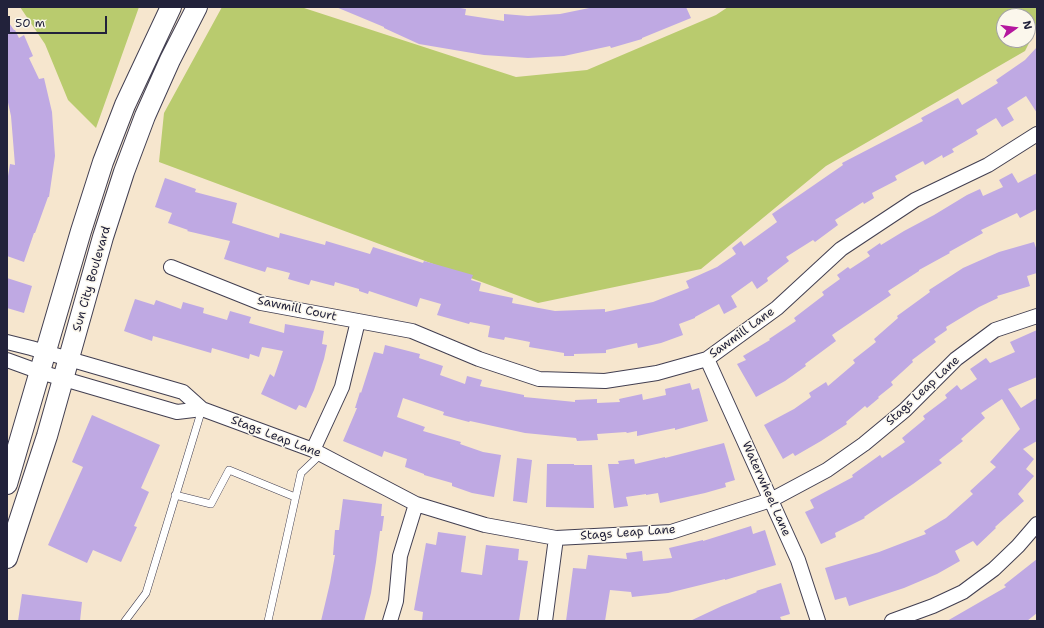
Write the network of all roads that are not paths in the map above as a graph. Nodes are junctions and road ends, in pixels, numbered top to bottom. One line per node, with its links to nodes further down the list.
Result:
1 (171, 7): 8 (street, Sun City Boulevard)
2 (197, 7): 8 (street, Sun City Boulevard)
3 (1037, 134): 9 (street, Sawmill Lane)
4 (171, 267): 6 (street, Sawmill Court)
5 (1037, 316): 17 (street, Stags Leap Lane)
6 (358, 321): 9 (street, Sawmill Lane); 13 (street)
7 (7, 342): 8 (street, Stags Leap Lane)
8 (57, 355): 11 (street, Sun City Boulevard); 12 (street, Stags Leap Lane)
9 (707, 359): 17 (street, Waterwheel Lane)
10 (7, 360): 11 (street, Stags Leap Lane)
11 (52, 375): 12 (street, Stags Leap Lane); 14 (street, Sun City Boulevard); 21 (street, Sun City Boulevard)
12 (202, 409): 13 (street, Stags Leap Lane); 15 (lane)
13 (317, 452): 16 (lane); 18 (street, Stags Leap Lane)
14 (7, 484)
15 (175, 495): 16 (lane); 22 (lane)
16 (295, 497): 23 (lane)
17 (771, 500): 20 (street, Stags Leap Lane); 26 (street, Waterwheel Lane)
18 (416, 504): 20 (street, Stags Leap Lane); 24 (street)
19 (1037, 524): 27 (street)
20 (556, 538): 25 (street)
21 (7, 558)
22 (125, 621)
23 (268, 621)
24 (390, 621)
25 (545, 621)
26 (818, 621)
27 (892, 621)

